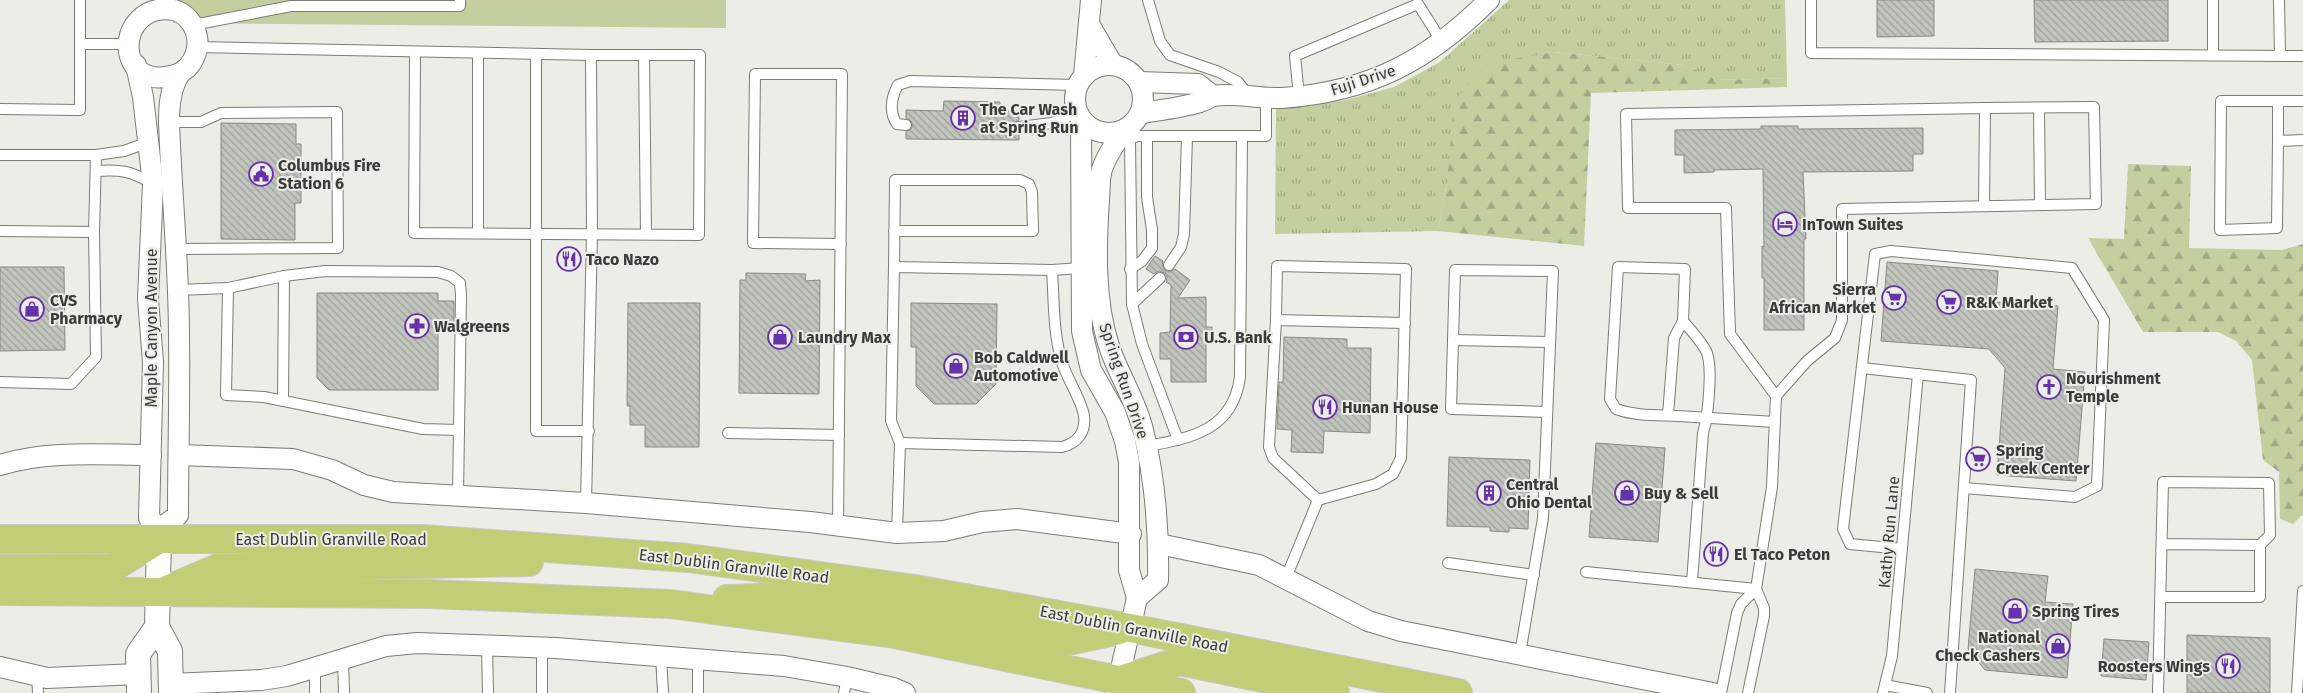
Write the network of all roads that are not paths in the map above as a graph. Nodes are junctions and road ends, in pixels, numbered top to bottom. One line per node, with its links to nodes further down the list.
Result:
1 (80, 0): 14 (lane)
2 (460, 0): 9 (lane)
3 (1091, 0): 12 (street)
4 (1148, 0): 32 (lane)
5 (1489, 0): 13 (street, Fuji Drive)
6 (1811, 0): 22 (lane)
7 (2213, 0): 22 (lane)
8 (2279, 0): 23 (lane)
9 (406, 3): 11 (lane)
10 (147, 7): 11 (street); 15 (street)
11 (188, 14): 16 (street)
12 (1089, 24): 26 (street); 28 (street)
13 (1442, 42): 31 (street, Fuji Drive); 31 (lane)
14 (80, 44): 15 (lane); 37 (lane)
15 (127, 44): 25 (street, Maple Canyon Avenue)
16 (198, 47): 17 (lane); 27 (street, Maple Canyon Avenue)
17 (415, 53): 18 (lane); 59 (lane)
18 (478, 54): 19 (lane); 59 (lane)
19 (536, 54): 20 (lane); 60 (lane)
20 (591, 55): 21 (lane); 61 (lane)
21 (644, 55): 62 (lane); 62 (lane)
22 (2214, 55): 23 (lane)
23 (2280, 56): 24 (lane)
24 (2303, 56)
25 (136, 65): 27 (street); 49 (street, Maple Canyon Avenue)
26 (1113, 65): 28 (street); 29 (street)
27 (180, 73): 40 (street, Maple Canyon Avenue)
28 (1080, 80): 39 (street); 41 (lane)
29 (1139, 82): 30 (street, Fuji Drive); 38 (street)
30 (1214, 96): 32 (street, Fuji Drive); 38 (street, Fuji Drive)
31 (1299, 96): 32 (street, Fuji Drive)
32 (1258, 97): 46 (lane)
33 (2278, 101): 34 (lane); 48 (lane); 48 (lane)
34 (2303, 101)
35 (1985, 108): 36 (lane); 55 (lane); 83 (lane)
36 (2038, 108): 54 (lane); 54 (lane)
37 (0, 109)
38 (1141, 113): 43 (street)
39 (1080, 117): 42 (lane); 43 (street); 67 (street, Spring Run Drive)
40 (169, 122): 64 (street, Maple Canyon Avenue); 64 (lane)
41 (906, 125)
42 (1019, 127)
43 (1124, 130): 95 (street, Spring Run Drive)
44 (1147, 136): 45 (lane); 68 (lane); 68 (lane)
45 (1187, 136): 46 (lane); 65 (lane)
46 (1242, 136): 93 (lane)
47 (2303, 140): 48 (lane)
48 (2278, 141)
49 (149, 142): 50 (lane); 53 (street, Maple Canyon Avenue)
50 (96, 155): 51 (lane); 52 (lane)
51 (0, 156)
52 (96, 171): 53 (lane); 58 (lane)
53 (153, 184): 96 (street, Maple Canyon Avenue)
54 (2040, 205): 55 (lane)
55 (1984, 206): 83 (lane)
56 (0, 231): 58 (lane)
57 (894, 231): 57 (lane); 66 (lane)
58 (94, 232): 82 (lane)
59 (478, 234): 60 (lane)
60 (536, 234): 61 (lane); 90 (lane)
61 (592, 234): 62 (lane); 90 (lane)
62 (646, 234)
63 (841, 244): 63 (lane); 92 (lane)
64 (176, 249): 73 (street, Maple Canyon Avenue)
65 (1169, 265)
66 (894, 267): 69 (lane); 94 (lane)
67 (1081, 268): 69 (lane); 106 (street, Spring Run Drive)
68 (1130, 269): 74 (lane)
69 (1052, 270): 94 (lane)
70 (284, 276): 72 (lane); 84 (lane); 89 (lane)
71 (1160, 278): 74 (lane)
72 (228, 288): 73 (lane); 84 (lane)
73 (178, 290): 97 (street, Maple Canyon Avenue)
74 (1132, 304): 93 (lane)
75 (1276, 320): 77 (lane); 77 (lane); 101 (lane)
76 (1683, 321): 86 (lane); 86 (lane); 87 (lane)
77 (1405, 323): 101 (lane)
78 (1452, 340): 79 (lane); 79 (lane); 85 (lane)
79 (1550, 342): 85 (lane)
80 (1862, 368): 81 (lane); 99 (lane); 111 (lane)
81 (1918, 374): 99 (lane); 111 (lane, Kathy Run Lane)
82 (0, 382)
83 (1776, 396): 88 (lane)
84 (283, 401): 89 (lane)
85 (1547, 412): 116 (lane)
86 (1668, 415): 87 (lane)
87 (1707, 418): 88 (lane); 118 (lane)
88 (1775, 422): 119 (lane)
89 (458, 430): 100 (lane)
90 (589, 431): 102 (lane)
91 (728, 434): 92 (lane)
92 (839, 435): 103 (lane)
93 (1178, 440): 95 (lane)
94 (900, 443): 104 (lane)
95 (1147, 446): 108 (street, Spring Run Drive)
96 (151, 455): 98 (street); 105 (street, Maple Canyon Avenue)
97 (179, 455): 100 (street); 105 (street, Maple Canyon Avenue)
98 (0, 465)
99 (1964, 488): 157 (lane)
100 (458, 496): 102 (street)
101 (1318, 500): 117 (lane)
102 (586, 503): 103 (street)
103 (838, 526): 104 (street)
104 (897, 533): 106 (street)
105 (159, 534): 107 (main road, East Dublin Granville Road); 112 (main road, East Dublin Granville Road); 114 (main road); 122 (street, Maple Canyon Avenue)
106 (1131, 534): 124 (street, Spring Run Drive)
107 (0, 539)
108 (1159, 544): 117 (street); 124 (street, Spring Run Drive)
109 (2162, 544): 110 (lane); 110 (lane); 123 (lane)
110 (2260, 545): 123 (lane)
111 (1902, 549): 142 (lane, Kathy Run Lane)
112 (688, 558): 122 (main road); 127 (main road, East Dublin Granville Road)
113 (1448, 563): 116 (lane)
114 (0, 569)
115 (1586, 572): 118 (lane)
116 (1534, 575): 131 (lane)
117 (1286, 578): 131 (street)
118 (1692, 582): 119 (lane)
119 (1756, 589): 154 (lane); 155 (lane)
120 (0, 591): 122 (main road)
121 (2303, 591): 128 (lane)
122 (159, 593): 125 (main road); 126 (street, Maple Canyon Avenue)
123 (2161, 597): 158 (lane)
124 (1137, 598): 127 (street, Spring Run Drive)
125 (670, 604): 127 (main road); 140 (main road)
126 (156, 627): 138 (street, Maple Canyon Avenue); 141 (street)
127 (1130, 628): 140 (street, Spring Run Drive); 152 (main road, East Dublin Granville Road)
128 (2302, 629): 159 (lane)
129 (488, 646): 130 (street); 134 (street); 145 (lane)
130 (542, 648): 132 (street); 146 (lane)
131 (1520, 654): 153 (street)
132 (661, 656): 133 (street); 147 (lane)
133 (698, 658): 139 (street); 148 (lane)
134 (343, 660): 136 (street); 144 (lane)
135 (0, 668): 137 (street)
136 (315, 669): 141 (street); 143 (lane)
137 (38, 684): 138 (street)
138 (139, 684)
139 (846, 685): 149 (street)
140 (1117, 687): 150 (main road); 151 (main road)
141 (171, 688)
142 (1884, 689): 156 (lane)
143 (315, 693)
144 (344, 693)
145 (488, 693)
146 (542, 693)
147 (664, 693)
148 (698, 693)
149 (905, 693)
150 (1181, 693)
151 (1335, 693)
152 (1458, 693)
153 (1713, 693)
154 (1722, 693)
155 (1748, 693)
156 (1927, 693)
157 (1950, 693)
158 (2158, 693)
159 (2297, 693)

